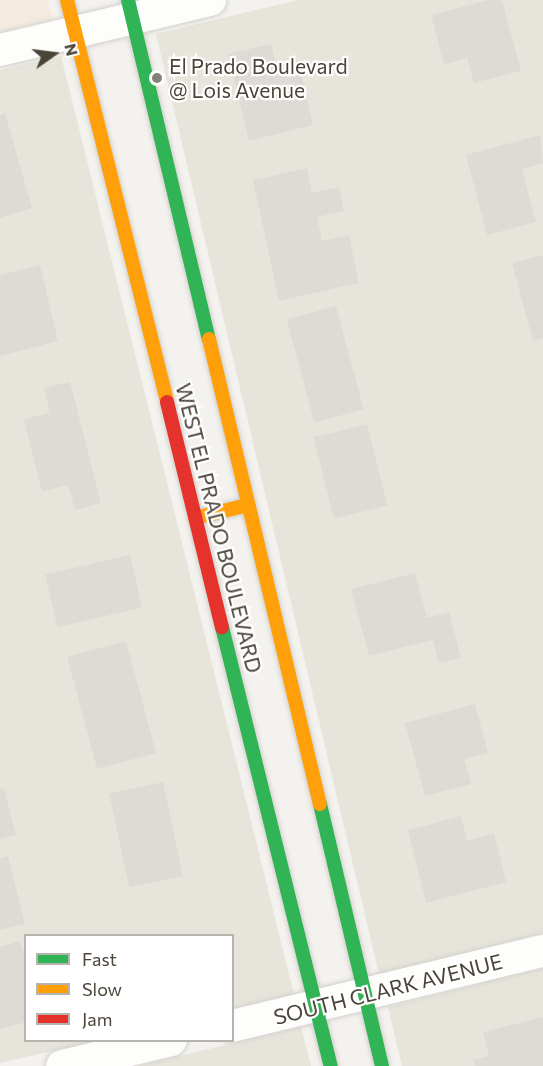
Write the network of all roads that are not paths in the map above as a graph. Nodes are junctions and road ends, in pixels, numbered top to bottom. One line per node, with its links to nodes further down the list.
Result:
1 (67, 0): 4 (street, WEST EL PRADO BOULEVARD)
2 (210, 0): 3 (street)
3 (130, 10): 4 (street); 6 (street, WEST EL PRADO BOULEVARD)
4 (75, 33): 5 (street); 7 (street, WEST EL PRADO BOULEVARD)
5 (0, 50)
6 (248, 505): 7 (street); 9 (street, WEST EL PRADO BOULEVARD)
7 (195, 518): 10 (street, WEST EL PRADO BOULEVARD)
8 (543, 951): 9 (street, SOUTH CLARK AVENUE)
9 (365, 995): 10 (street, SOUTH CLARK AVENUE); 15 (street, WEST EL PRADO BOULEVARD)
10 (316, 1007): 11 (street, SOUTH CLARK AVENUE); 14 (street, WEST EL PRADO BOULEVARD)
11 (234, 1026)
12 (167, 1042): 13 (street)
13 (62, 1066)
14 (331, 1066)
15 (382, 1066)

